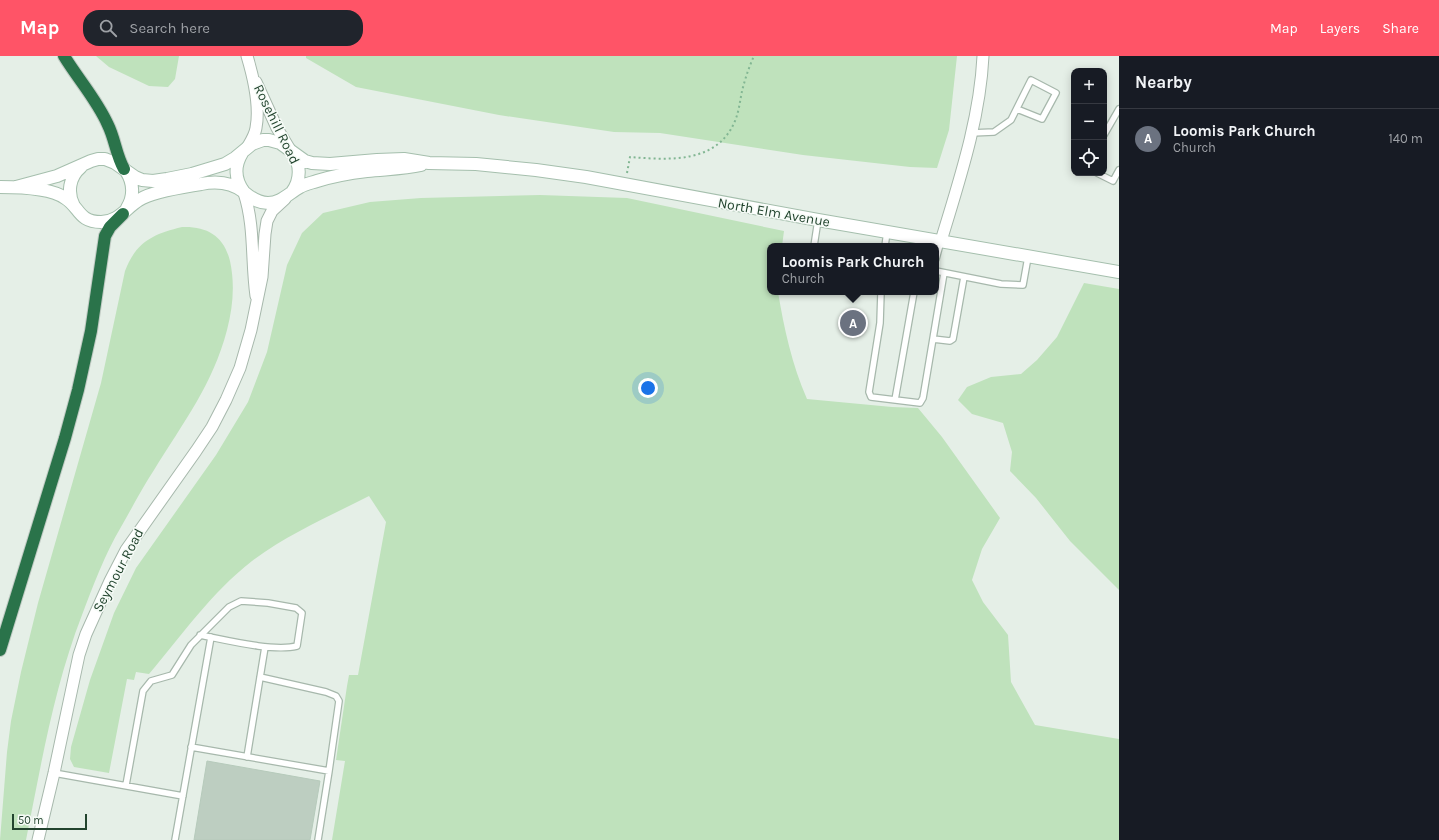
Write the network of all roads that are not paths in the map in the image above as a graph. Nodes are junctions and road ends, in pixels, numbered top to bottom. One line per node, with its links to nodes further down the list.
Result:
1 (64, 56): 13 (highway)
2 (247, 56): 4 (street, Rosehill Road)
3 (983, 56): 8 (street)
4 (253, 76): 9 (street, Rosehill Road); 10 (street, Rosehill Road)
5 (1017, 109): 5 (lane); 8 (lane)
6 (1119, 109): 7 (lane)
7 (1107, 130)
8 (971, 133): 24 (street)
9 (247, 148): 10 (main road, North Elm Avenue); 13 (main road, North Elm Avenue); 18 (main road, Seymour Road)
10 (290, 149): 11 (main road, North Elm Avenue); 19 (main road, Rosehill Road)
11 (429, 163): 19 (main road, North Elm Avenue); 22 (main road, North Elm Avenue)
12 (85, 164): 13 (main road, North Elm Avenue); 16 (main road, North Elm Avenue); 20 (main road)
13 (124, 169): 21 (main road)
14 (1119, 170): 15 (lane)
15 (1103, 176)
16 (16, 186): 17 (main road, North Elm Avenue); 20 (main road, North Elm Avenue)
17 (0, 187)
18 (244, 193): 19 (main road, North Elm Avenue); 21 (main road, North Elm Avenue); 35 (street, Seymour Road)
19 (290, 194): 35 (street, Seymour Road)
20 (74, 207): 21 (main road, North Elm Avenue)
21 (123, 214): 41 (highway)
22 (818, 220): 23 (main road, North Elm Avenue); 25 (lane)
23 (887, 232): 24 (main road, North Elm Avenue); 26 (lane)
24 (941, 241): 27 (lane); 28 (main road, North Elm Avenue)
25 (814, 243)
26 (885, 243)
27 (939, 248)
28 (1028, 256): 30 (main road, North Elm Avenue); 32 (lane)
29 (939, 272): 31 (lane)
30 (1119, 272)
31 (944, 273): 32 (lane); 36 (lane)
32 (964, 277): 36 (lane)
33 (881, 295): 37 (lane)
34 (914, 295): 37 (lane)
35 (257, 300): 46 (street, Seymour Road)
36 (933, 339): 37 (lane)
37 (896, 400)
38 (200, 636): 39 (lane); 40 (lane); 47 (lane)
39 (211, 637): 40 (lane); 43 (lane)
40 (265, 647): 42 (lane)
41 (0, 650)
42 (260, 677): 44 (lane); 45 (lane)
43 (191, 747): 44 (lane); 48 (lane)
44 (247, 757): 45 (lane)
45 (329, 771): 51 (lane)
46 (54, 773): 47 (lane); 49 (street, Seymour Road)
47 (126, 785): 48 (lane)
48 (183, 796): 50 (lane)
49 (38, 840)
50 (175, 840)
51 (318, 840)

